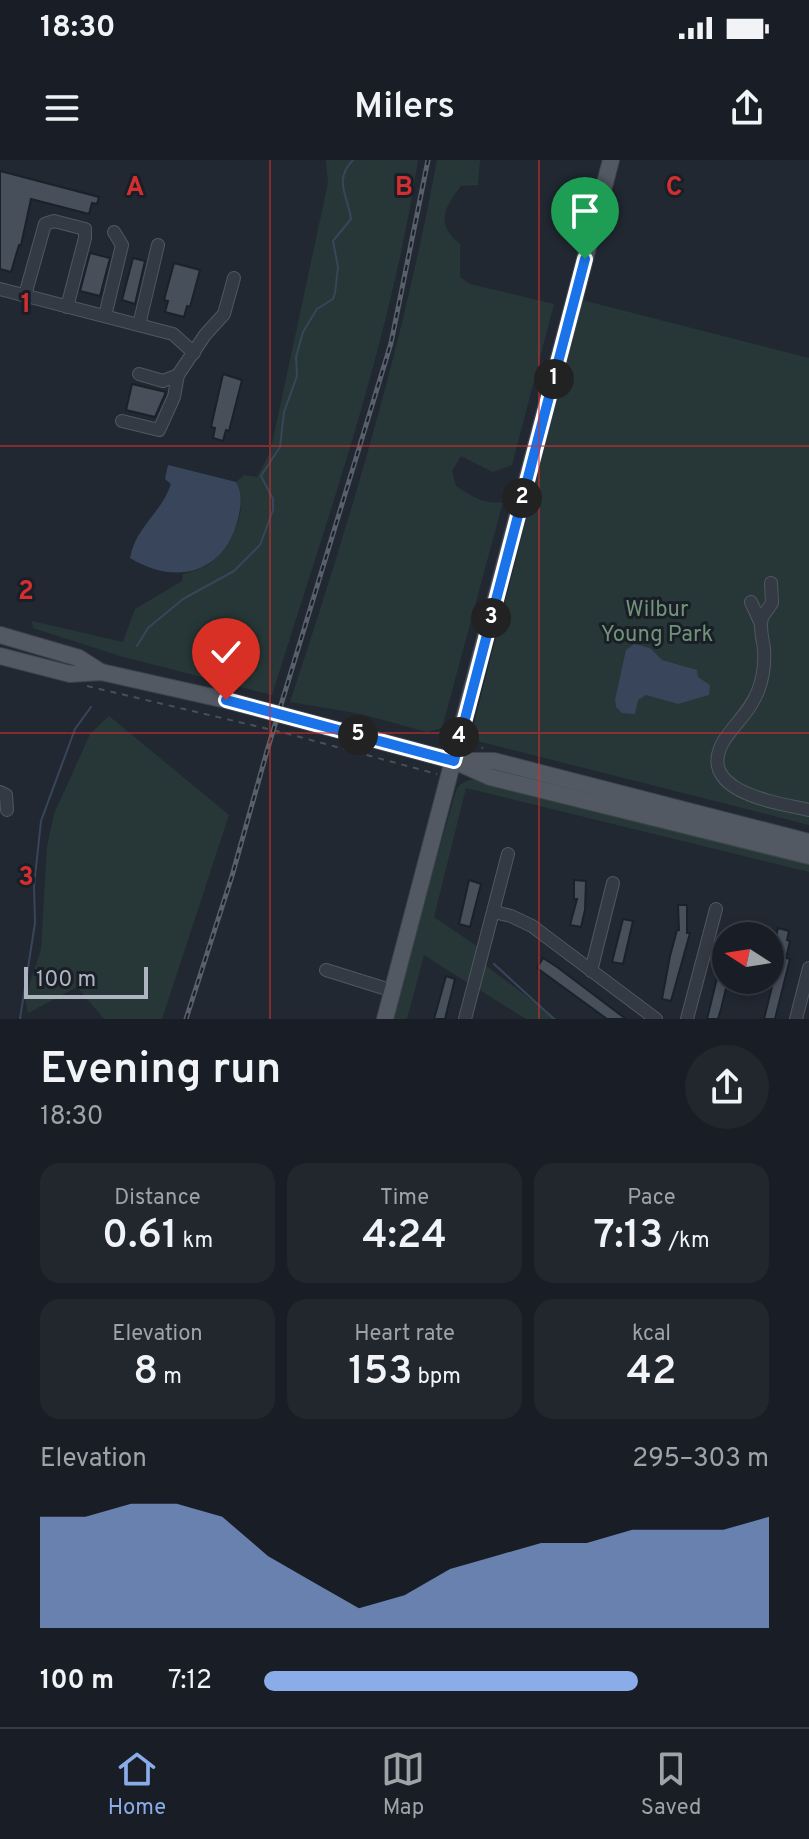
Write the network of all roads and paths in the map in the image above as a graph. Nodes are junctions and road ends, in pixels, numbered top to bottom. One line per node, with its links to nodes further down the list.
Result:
1 (611, 160): 21 (main road)
2 (114, 232): 8 (street)
3 (158, 245): 9 (street)
4 (234, 278): 10 (street)
5 (0, 289): 6 (street)
6 (25, 295): 7 (street); 7 (street)
7 (67, 307): 8 (street)
8 (105, 316): 9 (street)
9 (139, 325): 10 (street)
10 (194, 353): 12 (street)
11 (139, 374): 12 (street)
12 (178, 375): 13 (street)
13 (122, 421)
14 (771, 583): 16 (street)
15 (751, 602): 16 (street)
16 (761, 624): 25 (street)
17 (0, 635): 19 (main road)
18 (0, 656): 19 (main road)
19 (101, 672): 21 (main road)
20 (84, 685): 22 (path)
21 (454, 761): 26 (main road); 28 (main road); 35 (main road)
22 (433, 773)
23 (0, 792): 24 (street)
24 (7, 810)
25 (809, 810)
26 (809, 842)
27 (508, 854): 31 (street)
28 (809, 856)
29 (613, 883): 34 (street)
30 (716, 909): 39 (street)
31 (494, 912): 34 (street); 37 (street)
32 (809, 968): 40 (street)
33 (326, 970): 35 (street)
34 (591, 971): 38 (street)
35 (393, 991): 36 (main road)
36 (385, 1019)
37 (465, 1019)
38 (656, 1019)
39 (687, 1019)
40 (796, 1019)

